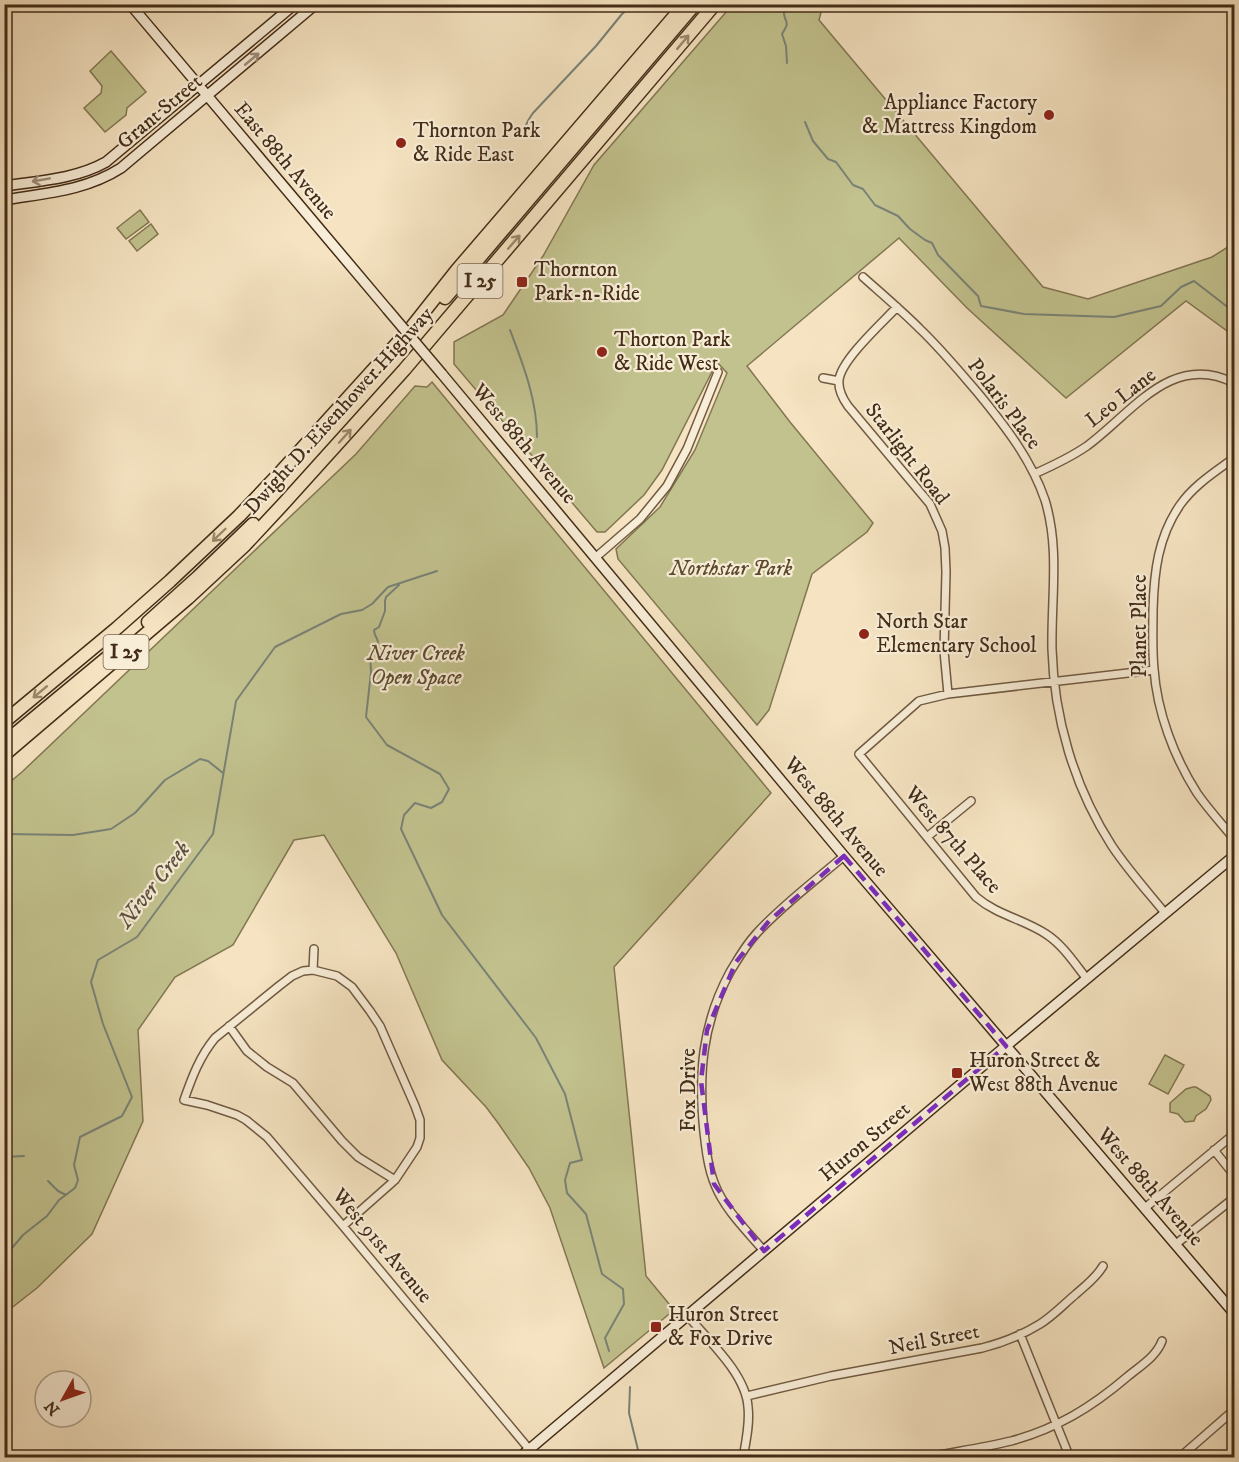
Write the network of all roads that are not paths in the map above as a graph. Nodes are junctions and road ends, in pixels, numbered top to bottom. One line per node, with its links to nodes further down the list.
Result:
1 (130, 4): 7 (main road, East 88th Avenue)
2 (296, 4): 7 (main road, Grant Street)
3 (316, 4): 8 (main road, Grant Street, one-way to 3)
4 (685, 4): 13 (highway, Dwight D. Eisenhower Highway / I 25)
5 (696, 4): 13 (highway)
6 (715, 4): 20 (highway, Dwight D. Eisenhower Highway / I 25, one-way to 6)
7 (198, 86): 8 (main road, East 88th Avenue); 9 (main road, Grant Street, one-way to 9)
8 (207, 97): 10 (main road, Grant Street); 13 (main road, East 88th Avenue, bridge)
9 (4, 186)
10 (4, 200)
11 (863, 277): 12 (street, Polaris Place)
12 (897, 307): 16 (street); 19 (street, Polaris Place)
13 (412, 334): 21 (main road, West 88th Avenue, bridge); 25 (highway, Dwight D. Eisenhower Highway / I 25, one-way to 25)
14 (718, 372): 21 (street)
15 (823, 378): 16 (street)
16 (839, 381): 24 (street, Starlight Road)
17 (1234, 383): 19 (street, Leo Lane)
18 (1234, 458): 22 (street, Planet Place)
19 (1034, 474): 23 (street, Polaris Place)
20 (305, 480): 26 (highway); 27 (highway, Dwight D. Eisenhower Highway / I 25)
21 (595, 558): 31 (main road, West 88th Avenue)
22 (1154, 670): 23 (street); 30 (street, Planet Place)
23 (1054, 682): 24 (street); 33 (street, Polaris Place)
24 (948, 694): 29 (street, West 87th Place)
25 (4, 722)
26 (4, 743)
27 (4, 754)
28 (971, 801): 29 (street)
29 (927, 837): 36 (street, West 87th Place)
30 (1234, 839)
31 (844, 856): 38 (main road, West 88th Avenue); 47 (street, Fox Drive)
32 (1234, 856): 33 (main road, Huron Street)
33 (1165, 913): 36 (main road, Huron Street)
34 (314, 949): 35 (street)
35 (313, 970): 37 (street); 42 (street)
36 (1087, 979): 38 (main road, Huron Street)
37 (229, 1026): 42 (street); 45 (street, West 91st Avenue)
38 (1006, 1046): 44 (main road, West 88th Avenue); 47 (main road, Huron Street)
39 (1234, 1134): 40 (street)
40 (1214, 1150): 41 (street); 44 (street)
41 (1234, 1175)
42 (395, 1180): 45 (street)
43 (1234, 1198): 46 (street)
44 (1145, 1208): 46 (main road, West 88th Avenue)
45 (344, 1226): 56 (street, West 91st Avenue)
46 (1176, 1244): 49 (main road, West 88th Avenue)
47 (764, 1251): 50 (main road, Huron Street)
48 (1102, 1266): 51 (street, Neil Street)
49 (1232, 1306)
50 (687, 1316): 53 (street); 56 (main road, Huron Street)
51 (1020, 1334): 53 (street, Neil Street); 55 (street)
52 (1162, 1341): 55 (street)
53 (747, 1396): 58 (street)
54 (1234, 1410): 61 (street)
55 (1056, 1424): 59 (street); 60 (street)
56 (529, 1449): 57 (main road, Huron Street)
57 (519, 1458)
58 (743, 1458)
59 (924, 1458)
60 (1070, 1458)
61 (1179, 1458)

